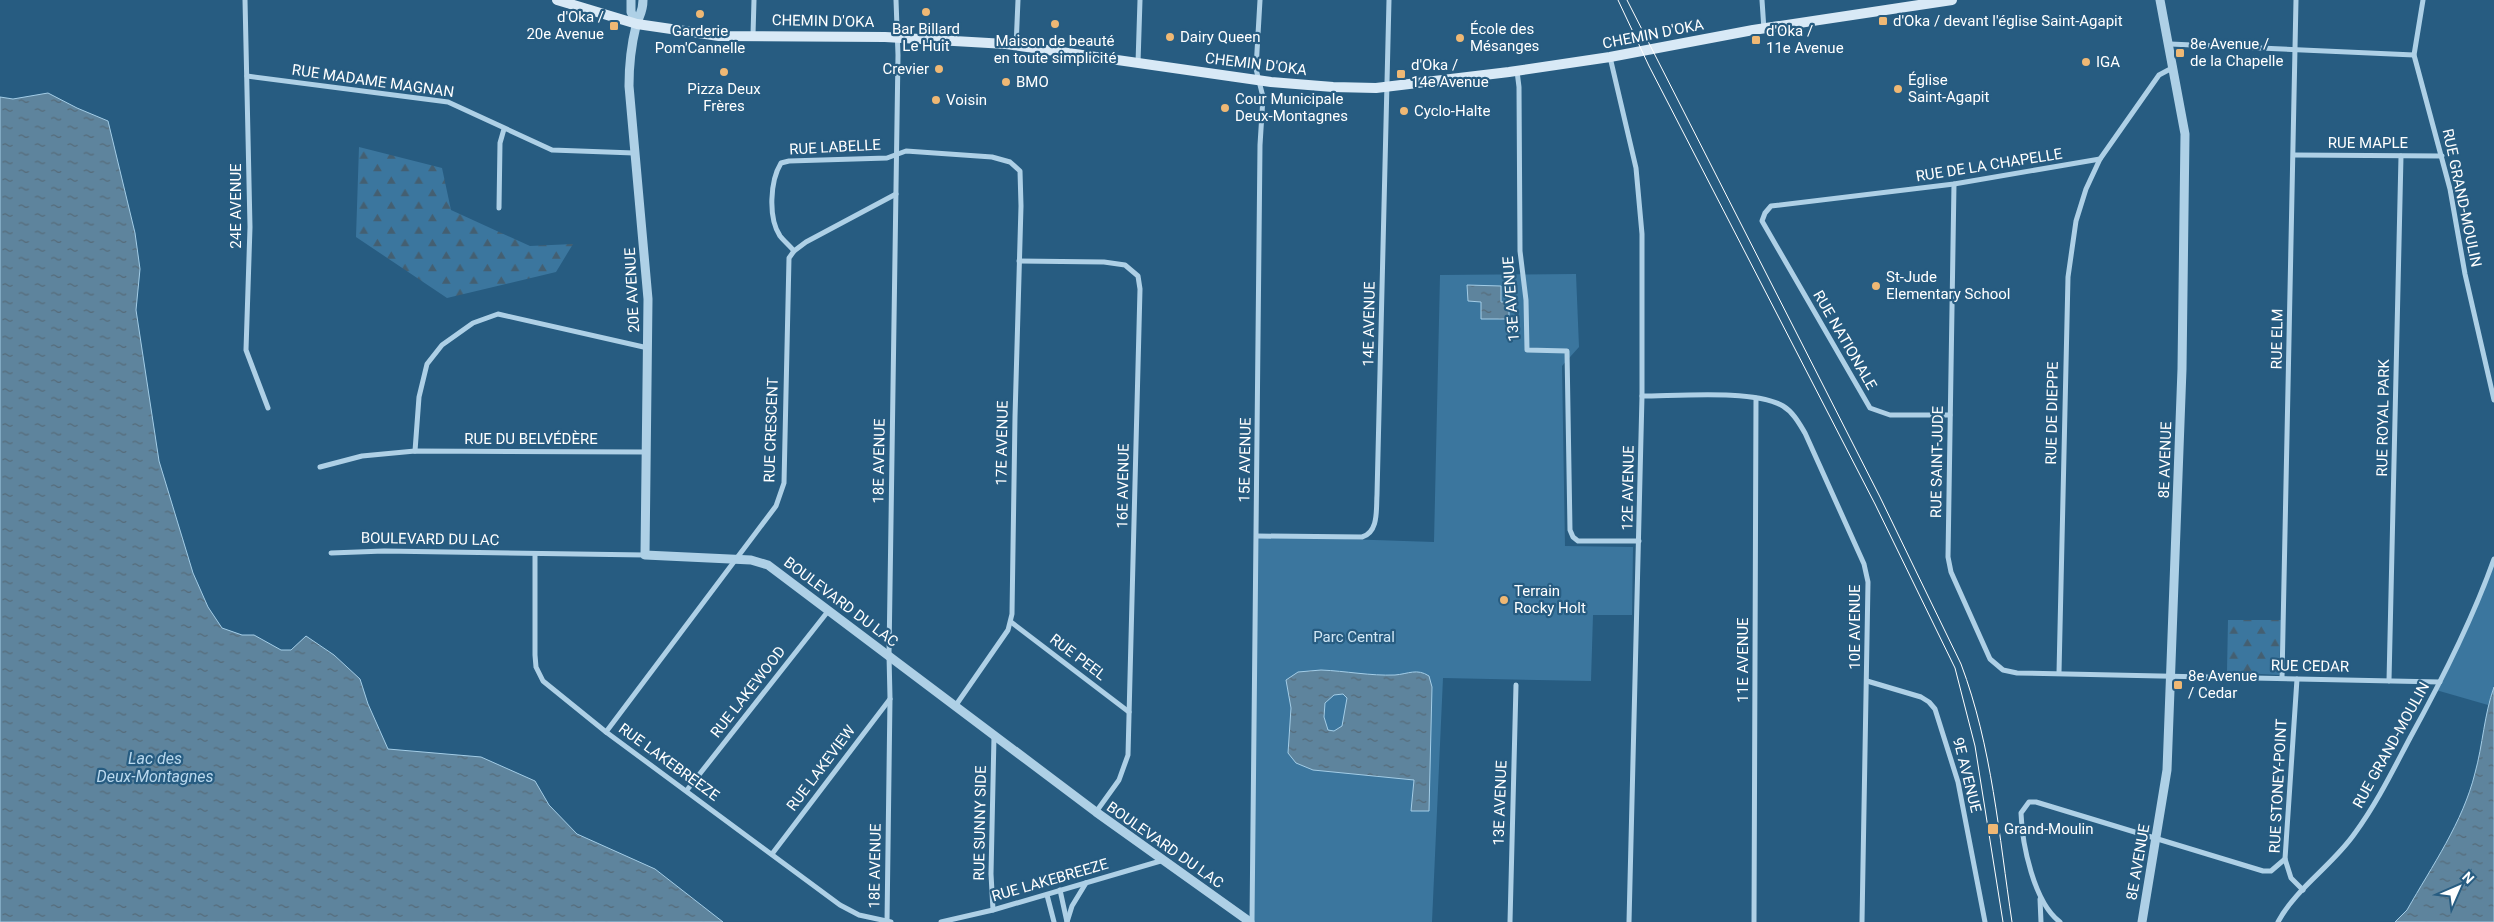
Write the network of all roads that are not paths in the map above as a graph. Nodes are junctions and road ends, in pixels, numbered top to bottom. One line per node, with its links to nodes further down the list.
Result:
1 (244, 0): 28 (street, 24E AVENUE)
2 (558, 0): 16 (main road, CHEMIN D'OKA)
3 (631, 0): 16 (street, 20E AVENUE)
4 (643, 0): 16 (street, 20E AVENUE)
5 (754, 0): 18 (street)
6 (896, 0): 19 (street, 18E AVENUE)
7 (1018, 0): 21 (street)
8 (1140, 0): 25 (street)
9 (1260, 0): 29 (street, 15E AVENUE)
10 (1389, 0): 30 (street, 14E AVENUE)
11 (1762, 0): 17 (street)
12 (1952, 0): 17 (main road, CHEMIN D'OKA)
13 (2160, 0): 20 (street, 8E AVENUE)
14 (2296, 0): 22 (street, RUE ELM)
15 (2423, 0): 23 (street, RUE GRAND-MOULIN)
16 (637, 24): 18 (main road, CHEMIN D'OKA); 32 (street, 20E AVENUE)
17 (1764, 30): 24 (main road, CHEMIN D'OKA)
18 (753, 35): 19 (main road, CHEMIN D'OKA)
19 (897, 38): 21 (main road, CHEMIN D'OKA); 33 (street, 18E AVENUE)
20 (2170, 44): 22 (street); 26 (street, 8E AVENUE)
21 (1016, 47): 25 (main road, CHEMIN D'OKA)
22 (2296, 48): 23 (street); 34 (street, RUE ELM)
23 (2414, 55): 36 (street, RUE GRAND-MOULIN)
24 (1610, 57): 27 (main road, CHEMIN D'OKA); 45 (street, 12E AVENUE)
25 (1138, 63): 29 (main road, CHEMIN D'OKA)
26 (2174, 67): 37 (street); 64 (street, 8E AVENUE)
27 (1517, 71): 30 (main road, CHEMIN D'OKA); 54 (street, 13E AVENUE)
28 (247, 76): 31 (street, RUE MADAME MAGNAN); 48 (street, 24E AVENUE)
29 (1259, 81): 30 (main road, CHEMIN D'OKA); 53 (street, 15E AVENUE)
30 (1387, 87): 53 (street, 14E AVENUE)
31 (504, 129): 32 (street, RUE MADAME MAGNAN); 40 (street)
32 (634, 153): 44 (street, 20E AVENUE)
33 (896, 154): 39 (street, 18E AVENUE); 42 (street, RUE LABELLE); 43 (street, 17E AVENUE)
34 (2294, 155): 35 (street, RUE MAPLE); 65 (street, RUE ELM)
35 (2402, 156): 36 (street, RUE MAPLE); 68 (street, RUE ROYAL PARK)
36 (2442, 156): 47 (street, RUE GRAND-MOULIN)
37 (2100, 159): 38 (street, RUE DE LA CHAPELLE); 63 (street, RUE DE DIEPPE)
38 (1954, 184): 41 (street, RUE DE LA CHAPELLE); 49 (street, RUE SAINT-JUDE)
39 (896, 194): 42 (street); 62 (street, 18E AVENUE)
40 (499, 208)
41 (1765, 213): 49 (street, RUE NATIONALE)
42 (794, 251): 58 (street, RUE CRESCENT)
43 (1019, 261): 61 (street, 17E AVENUE); 73 (street, 16E AVENUE)
44 (648, 348): 50 (street); 51 (street, 20E AVENUE)
45 (1642, 396): 46 (street, 10E AVENUE); 54 (street, 12E AVENUE)
46 (1756, 398): 67 (street, 10E AVENUE); 96 (street, 11E AVENUE)
47 (2494, 400)
48 (268, 408)
49 (1950, 415): 63 (street, RUE SAINT-JUDE)
50 (416, 451): 51 (street, RUE DU BELVÉDÈRE); 52 (street, RUE DU BELVÉDÈRE)
51 (647, 452): 57 (street, 20E AVENUE)
52 (320, 467)
53 (1257, 536): 93 (street, 15E AVENUE)
54 (1639, 541): 95 (street, 12E AVENUE)
55 (331, 553): 56 (street, BOULEVARD DU LAC)
56 (535, 555): 57 (street, BOULEVARD DU LAC); 74 (street, RUE LAKEBREEZE)
57 (645, 555): 58 (street, BOULEVARD DU LAC)
58 (736, 559): 60 (street, BOULEVARD DU LAC); 74 (street, RUE CRESCENT)
59 (2494, 559): 69 (street, RUE GRAND-MOULIN)
60 (829, 609): 62 (street, BOULEVARD DU LAC); 76 (street, RUE LAKEWOOD)
61 (1011, 622): 72 (street, 17E AVENUE); 73 (street, RUE PEEL)
62 (888, 655): 71 (street, 18E AVENUE); 72 (street, BOULEVARD DU LAC)
63 (2058, 673): 64 (street, RUE CEDAR)
64 (2171, 675): 65 (street, RUE CEDAR); 78 (street, 8E AVENUE)
65 (2282, 678): 66 (street, RUE CEDAR)
66 (2297, 679): 68 (street, RUE CEDAR); 81 (street, RUE STONEY-POINT)
67 (1867, 681): 97 (street, 10E AVENUE); 98 (street, 9E AVENUE)
68 (2389, 681): 69 (street, RUE CEDAR)
69 (2440, 682): 84 (street, RUE GRAND-MOULIN)
70 (1516, 685): 94 (street, 13E AVENUE)
71 (890, 698): 79 (street, RUE LAKEVIEW); 88 (street, 18E AVENUE)
72 (956, 705): 75 (street, BOULEVARD DU LAC)
73 (1129, 712): 77 (street, 16E AVENUE)
74 (606, 732): 76 (street, RUE LAKEBREEZE)
75 (994, 735): 77 (street, BOULEVARD DU LAC); 87 (street, RUE SUNNY SIDE)
76 (687, 790): 79 (street, RUE LAKEBREEZE)
77 (1096, 812): 80 (street, BOULEVARD DU LAC)
78 (2156, 838): 81 (street); 86 (street); 102 (street, 8E AVENUE)
79 (772, 854): 88 (street, RUE LAKEBREEZE)
80 (1165, 860): 82 (street, RUE LAKEBREEZE); 93 (street, BOULEVARD DU LAC)
81 (2285, 860): 84 (street, RUE STONEY-POINT)
82 (1086, 883): 83 (street, RUE LAKEBREEZE); 92 (street)
83 (1060, 890): 85 (street, RUE LAKEBREEZE); 92 (street)
84 (2303, 890): 103 (street, RUE GRAND-MOULIN)
85 (1047, 895): 87 (street, RUE LAKEBREEZE); 91 (street)
86 (2040, 899): 99 (street); 101 (street)
87 (993, 910): 90 (street, RUE LAKEBREEZE)
88 (887, 922): 89 (street, RUE LAKEBREEZE)
89 (891, 922)
90 (941, 922)
91 (1054, 922)
92 (1067, 922)
93 (1251, 922)
94 (1510, 922)
95 (1629, 922)
96 (1754, 922)
97 (1862, 922)
98 (1985, 922)
99 (2041, 922)
100 (2052, 922): 101 (street)
101 (2060, 922)
102 (2142, 922)
103 (2278, 922)

